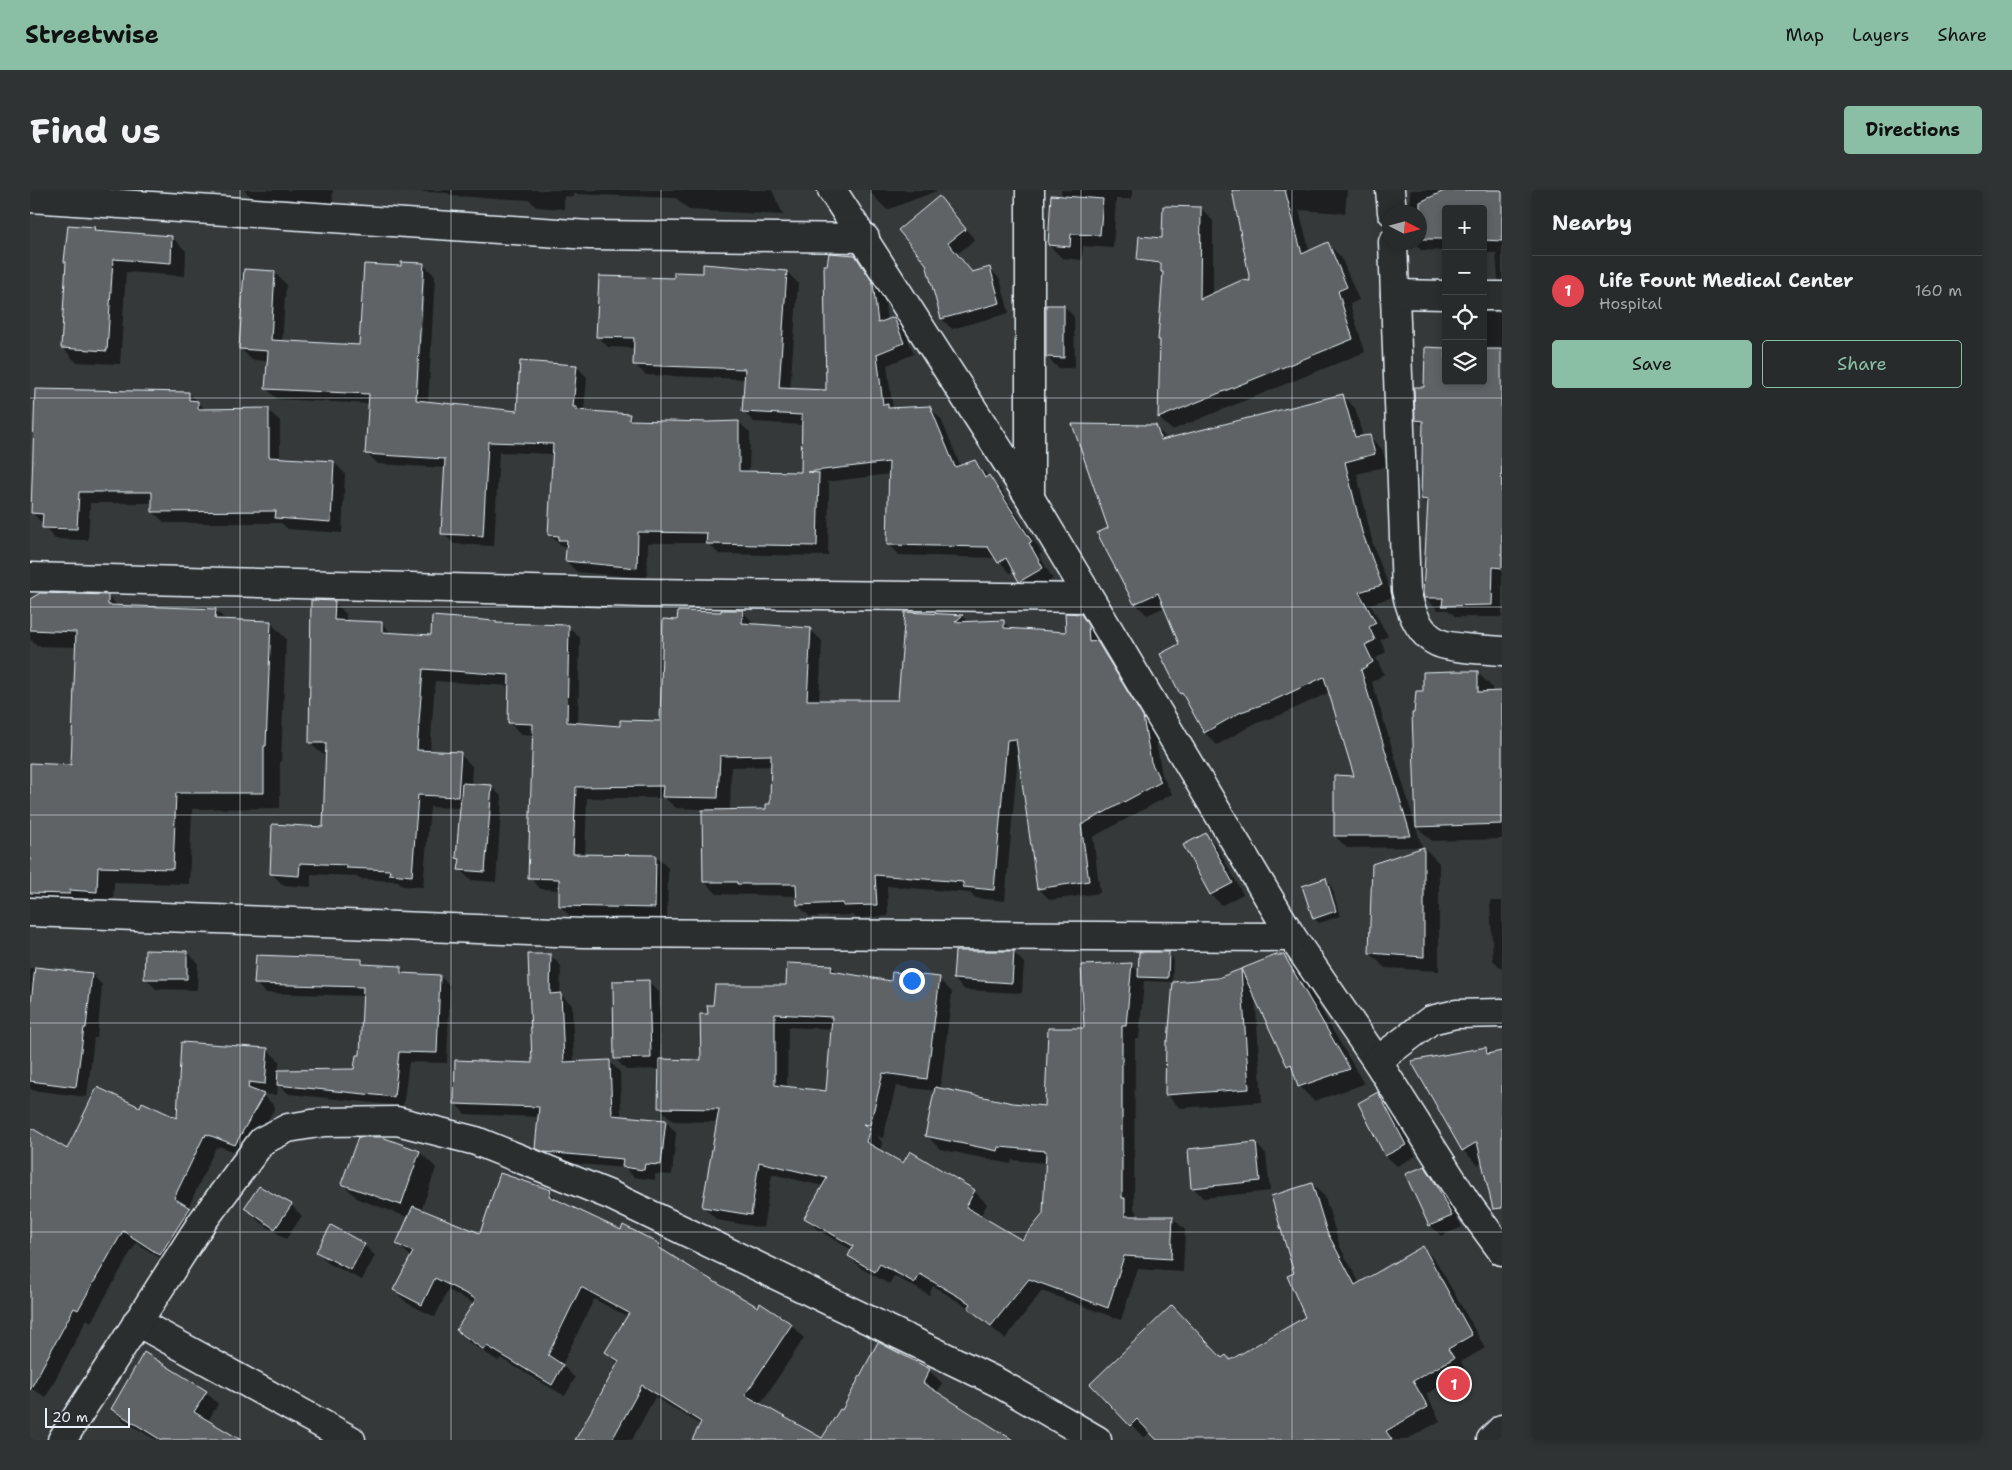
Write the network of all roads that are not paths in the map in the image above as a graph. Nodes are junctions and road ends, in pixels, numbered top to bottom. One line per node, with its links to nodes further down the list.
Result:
1 (832, 190): 6 (street)
2 (1030, 190): 12 (street)
3 (1390, 190): 5 (street)
4 (30, 198): 6 (street)
5 (1391, 205)
6 (864, 238): 12 (street)
7 (1393, 250): 8 (street)
8 (1395, 294): 9 (street); 15 (street)
9 (1442, 295)
10 (1487, 296): 11 (street)
11 (1502, 296)
12 (1030, 498): 14 (street)
13 (30, 577): 14 (street)
14 (1089, 598): 17 (street)
15 (1502, 651)
16 (30, 912): 17 (street)
17 (1292, 937): 19 (street)
18 (1502, 1013): 19 (street)
19 (1376, 1061): 20 (street)
20 (1502, 1251)
21 (137, 1322): 23 (street); 24 (street); 25 (street)
22 (1502, 1430): 26 (street)
23 (62, 1440)
24 (351, 1440)
25 (1097, 1440)
26 (1491, 1440)

